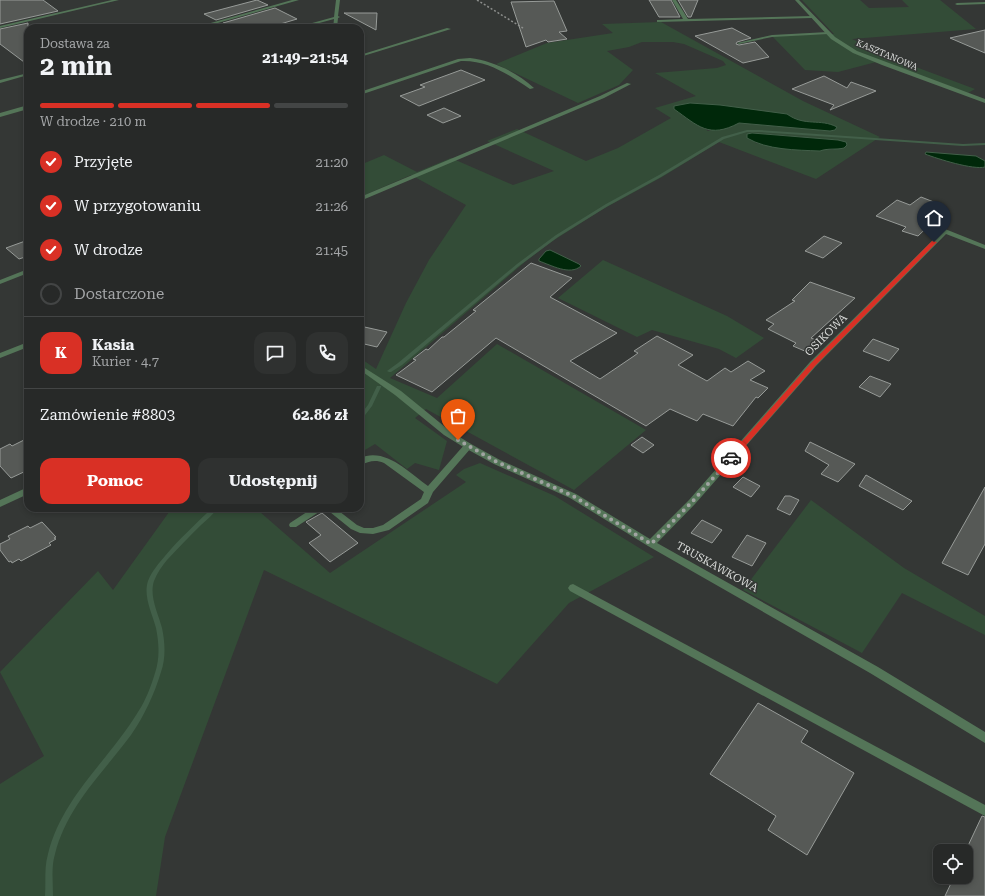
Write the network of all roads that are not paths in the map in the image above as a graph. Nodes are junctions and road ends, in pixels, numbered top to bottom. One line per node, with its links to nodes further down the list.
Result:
1 (117, 0): 15 (street)
2 (297, 0): 12 (street)
3 (338, 0): 9 (street)
4 (674, 0): 10 (street)
5 (797, 0): 8 (street, KASZTANOWA)
6 (985, 3): 7 (street)
7 (957, 4)
8 (812, 16): 10 (street); 17 (street, KASZTANOWA)
9 (338, 17): 13 (street); 14 (street)
10 (686, 20): 11 (street)
11 (659, 21)
12 (210, 24)
13 (311, 24)
14 (336, 24)
15 (0, 27)
16 (449, 29): 19 (street)
17 (828, 33): 18 (street); 25 (street, KASZTANOWA)
18 (739, 43)
19 (364, 55)
20 (24, 75): 21 (street)
21 (0, 82)
22 (629, 84): 28 (street)
23 (532, 88): 24 (street)
24 (364, 93)
25 (985, 101)
26 (24, 108): 27 (street)
27 (0, 115)
28 (364, 198)
29 (985, 247): 43 (street, OSIKOWA)
30 (24, 273): 31 (street)
31 (0, 282)
32 (24, 346): 33 (street)
33 (0, 356)
34 (364, 370): 35 (street, TRUSKAWKOWA)
35 (468, 446): 37 (street); 43 (street, TRUSKAWKOWA)
36 (364, 459): 37 (street)
37 (429, 491): 41 (street)
38 (24, 492): 39 (street)
39 (0, 504)
40 (313, 512): 42 (street)
41 (334, 512)
42 (293, 525)
43 (651, 544): 45 (street, TRUSKAWKOWA)
44 (573, 588): 46 (street)
45 (985, 738)
46 (985, 811)

